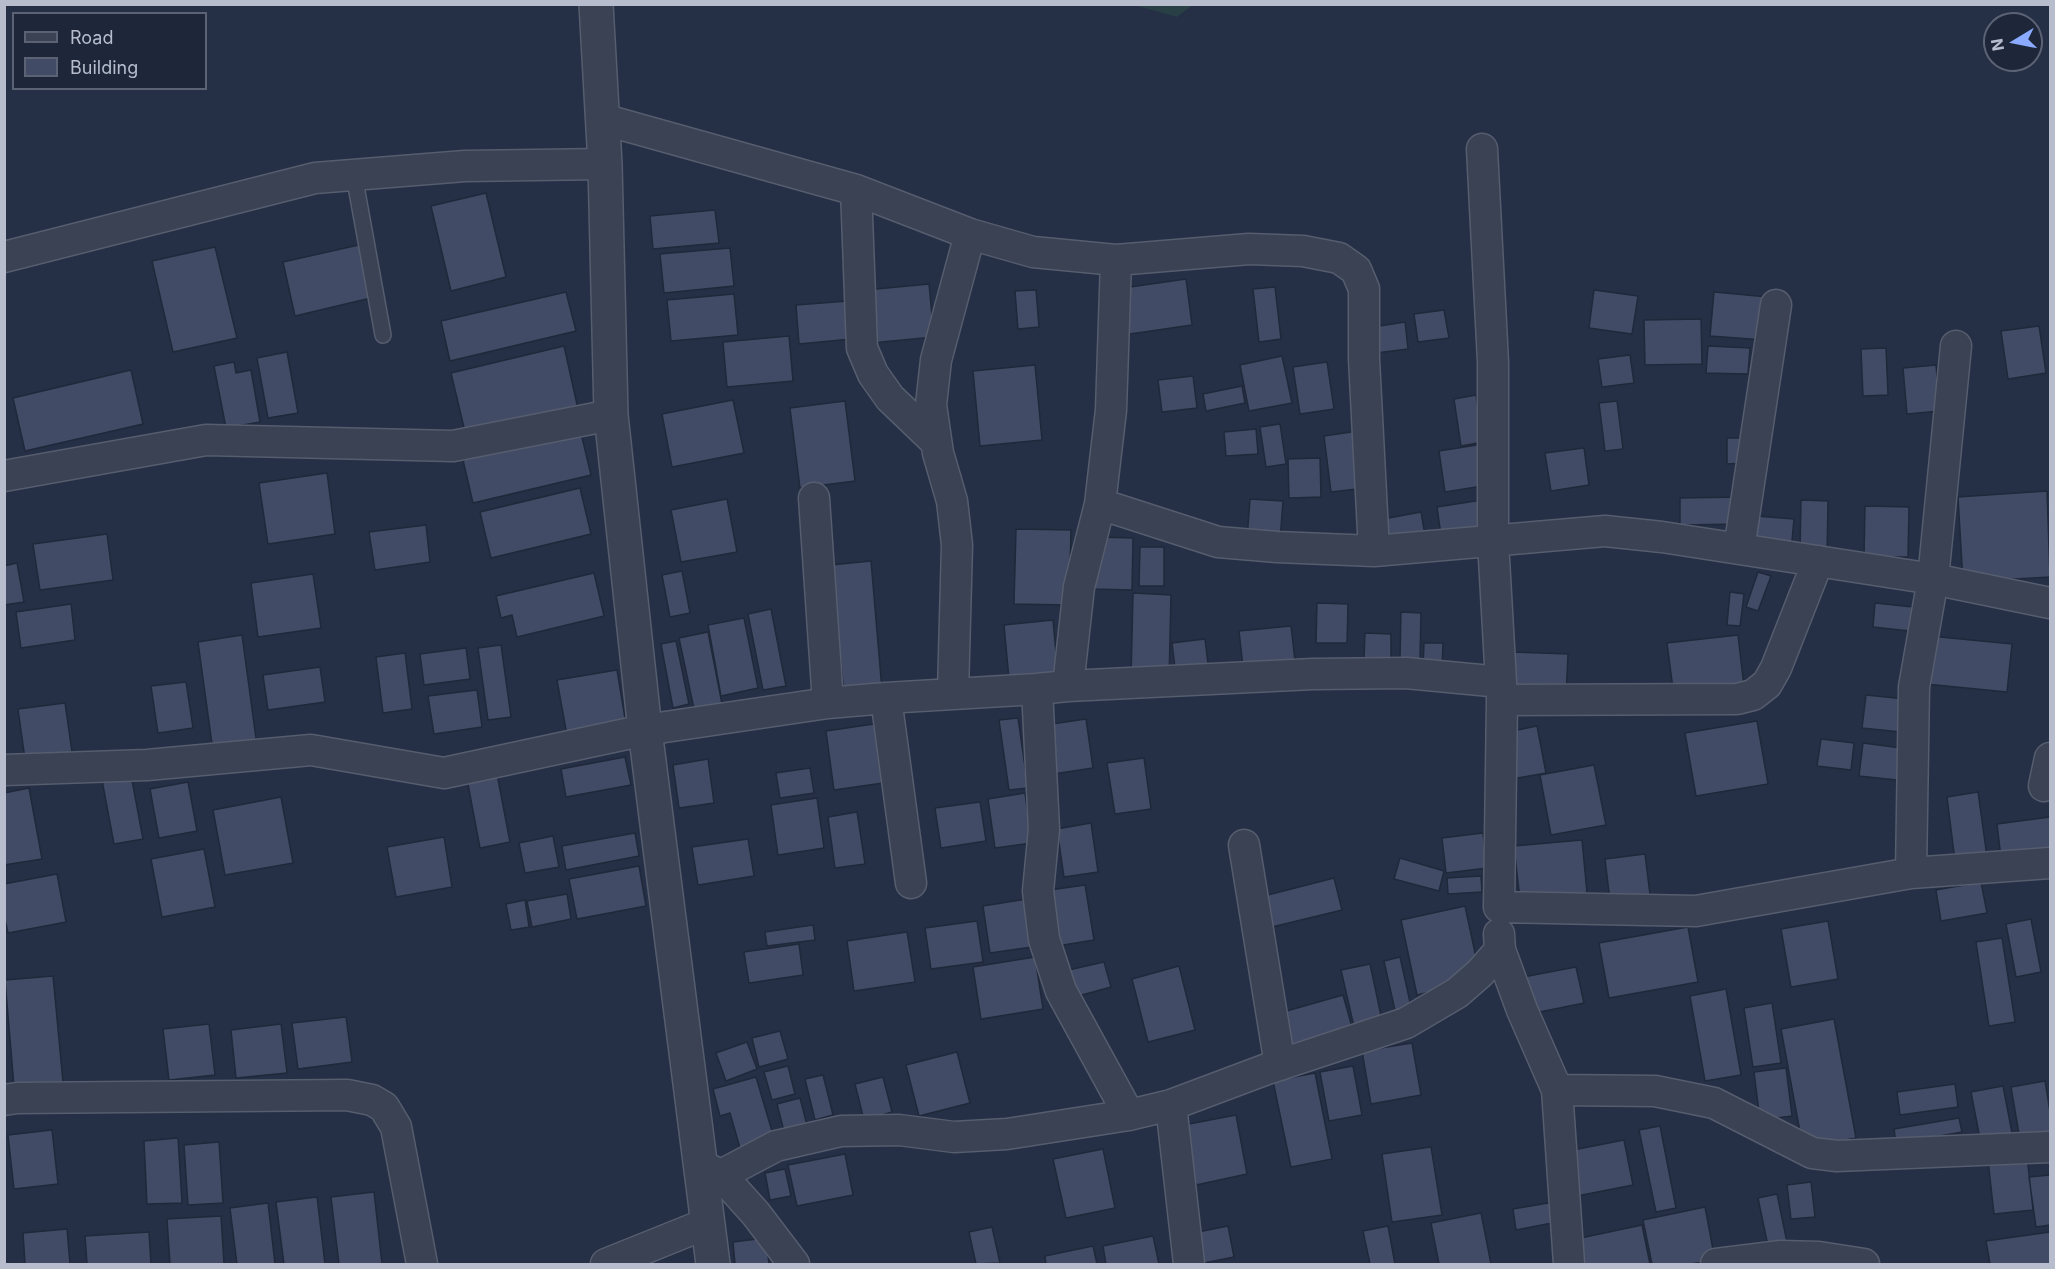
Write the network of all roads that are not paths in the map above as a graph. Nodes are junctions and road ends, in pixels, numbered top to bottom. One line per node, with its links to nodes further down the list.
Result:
1 (596, 4): 2 (street)
2 (602, 118): 4 (street); 6 (street)
3 (1482, 149): 18 (street)
4 (605, 164): 5 (street); 13 (street)
5 (354, 175): 8 (street); 11 (lane)
6 (856, 190): 7 (street); 14 (street)
7 (970, 234): 9 (street); 14 (street)
8 (4, 257)
9 (1116, 260): 17 (street); 20 (street)
10 (1776, 305): 19 (street)
11 (383, 335)
12 (1956, 346): 22 (street)
13 (611, 415): 15 (street); 30 (street)
14 (936, 442): 27 (street)
15 (4, 476)
16 (814, 498): 29 (street)
17 (1100, 504): 20 (street); 24 (street)
18 (1493, 541): 19 (street); 20 (street); 26 (street)
19 (1739, 549): 21 (street)
20 (1374, 551)
21 (1818, 561): 22 (street); 26 (street)
22 (1933, 579): 23 (street); 34 (street)
23 (2050, 603)
24 (1068, 686): 25 (street); 26 (street)
25 (1037, 690): 27 (street); 42 (street)
26 (1502, 691): 36 (street)
27 (953, 693): 28 (street)
28 (886, 698): 29 (street); 35 (street)
29 (828, 703): 30 (street)
30 (645, 730): 31 (street); 44 (street)
31 (4, 770)
32 (1244, 846): 38 (street)
33 (2050, 863): 34 (street)
34 (1911, 873): 36 (street)
35 (911, 883)
36 (1499, 907): 37 (street)
37 (1500, 950): 38 (street); 39 (street)
38 (1280, 1065): 41 (street)
39 (1557, 1090): 43 (street); 51 (street)
40 (4, 1100): 46 (street)
41 (1171, 1105): 42 (street); 50 (street)
42 (1129, 1116): 44 (street)
43 (2050, 1147)
44 (710, 1170): 45 (street); 49 (street)
45 (708, 1223): 47 (street); 48 (street)
46 (422, 1264)
47 (606, 1264)
48 (713, 1264)
49 (794, 1264)
50 (1189, 1264)
51 (1569, 1264)
52 (1716, 1264): 53 (street)
53 (1864, 1264)

